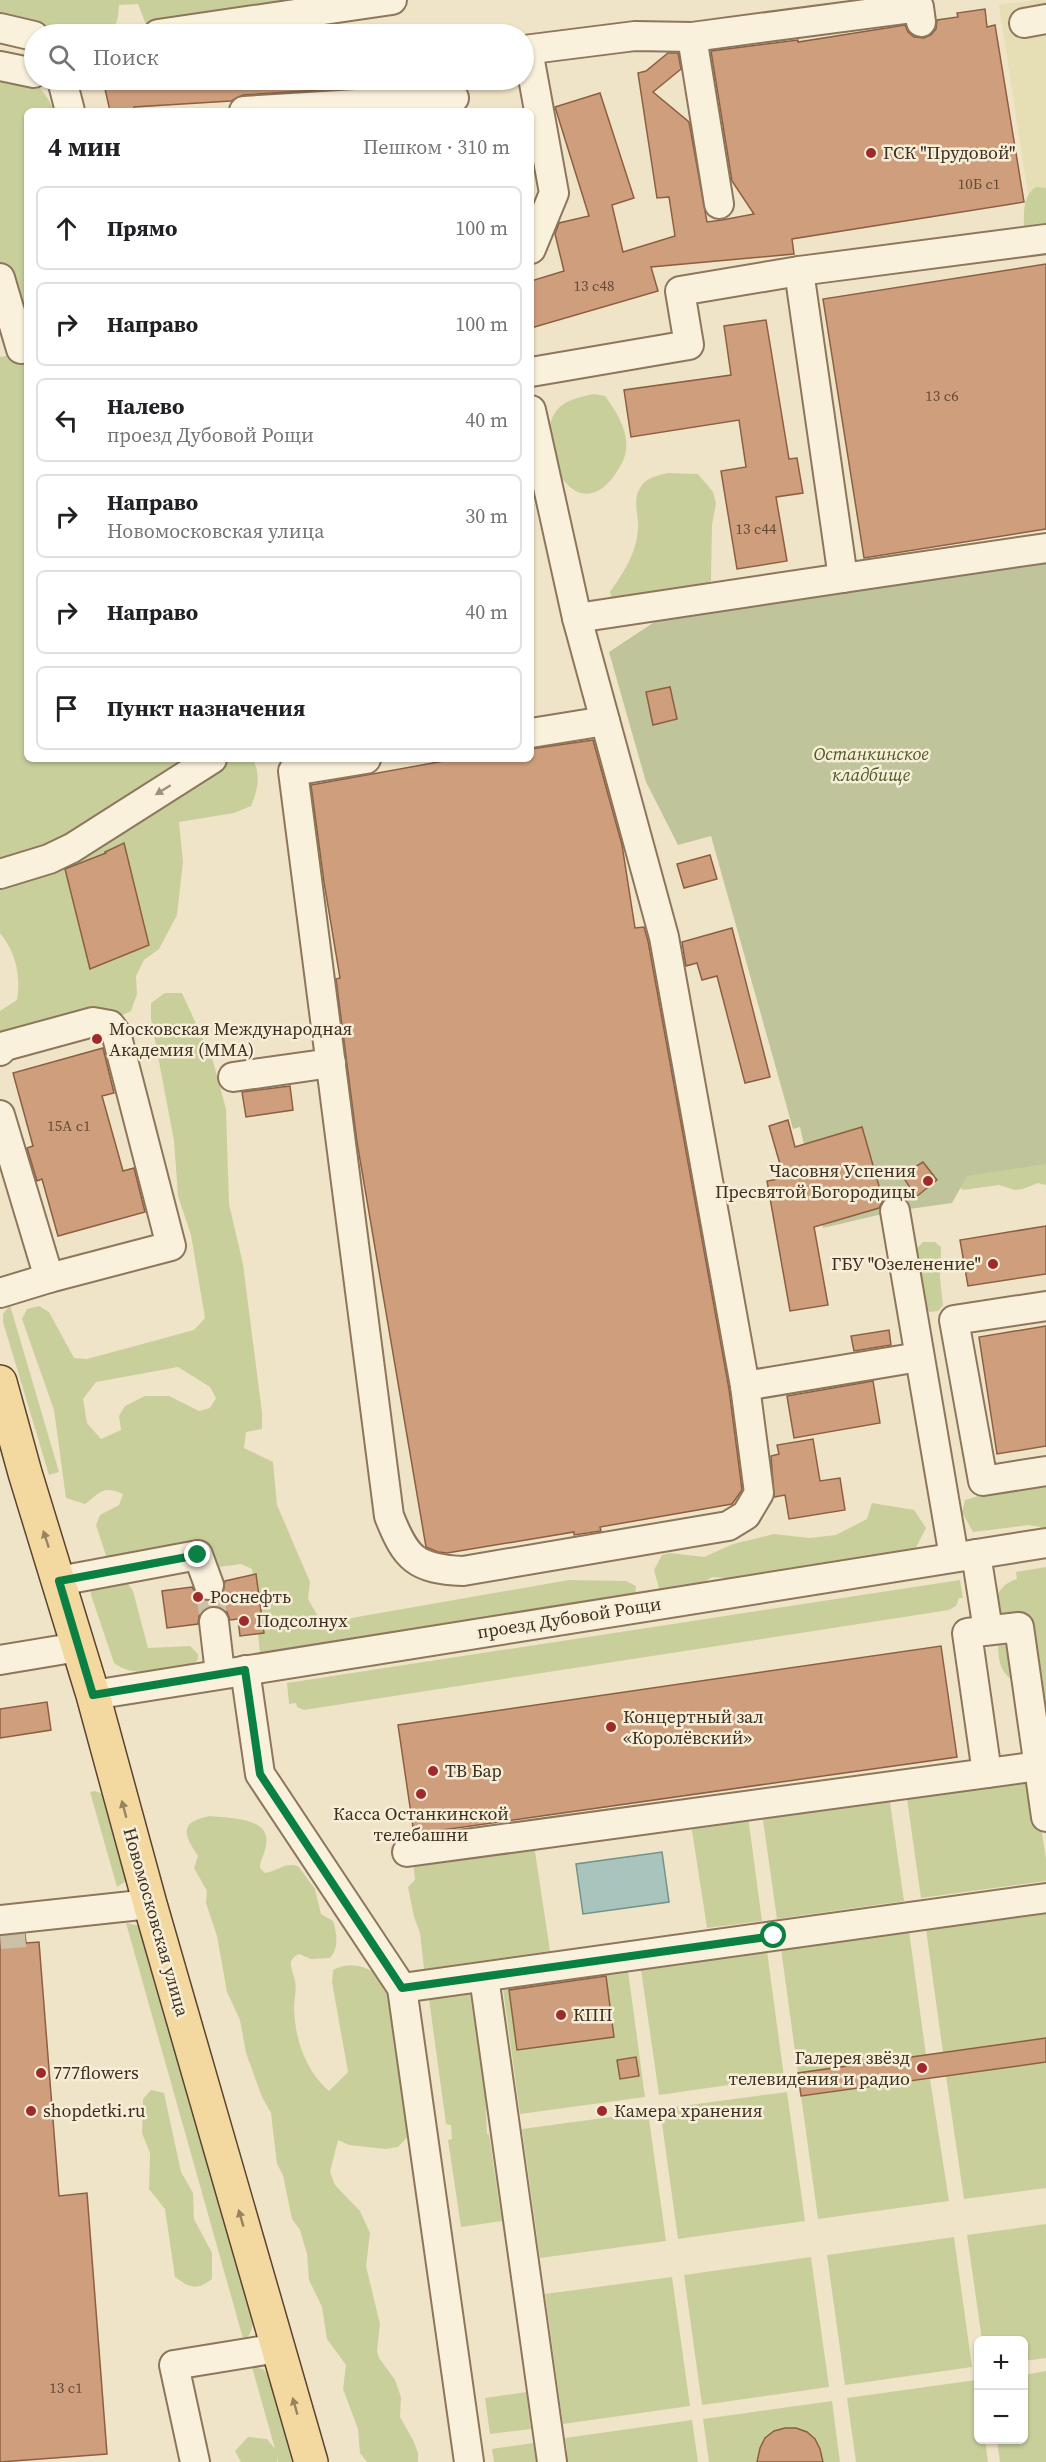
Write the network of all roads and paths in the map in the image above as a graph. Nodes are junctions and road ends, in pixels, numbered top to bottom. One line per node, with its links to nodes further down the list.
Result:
1 (392, 0): 3 (street)
2 (921, 22): 6 (street)
3 (227, 24)
4 (0, 28): 5 (street)
5 (24, 34)
6 (692, 38): 7 (street); 15 (street)
7 (534, 49)
8 (0, 66): 9 (street)
9 (24, 71)
10 (65, 90): 13 (street)
11 (534, 90): 17 (street)
12 (454, 98): 14 (street)
13 (69, 108)
14 (311, 108)
15 (719, 204)
16 (1046, 239): 18 (street)
17 (534, 242)
18 (799, 271): 21 (street); 24 (street)
19 (0, 278): 20 (street)
20 (16, 351)
21 (534, 371)
22 (534, 427): 25 (street)
23 (1046, 548): 24 (street)
24 (843, 578): 25 (street)
25 (577, 618): 26 (street)
26 (605, 721): 27 (street); 41 (street)
27 (534, 733)
28 (208, 762): 30 (street, one-way to 30)
29 (348, 762): 32 (street)
30 (0, 874)
31 (0, 1051): 36 (street)
32 (331, 1063): 33 (street); 41 (street)
33 (233, 1077)
34 (0, 1115): 36 (street)
35 (895, 1211): 39 (street)
36 (49, 1278): 37 (street)
37 (0, 1293)
38 (1046, 1306): 43 (street)
39 (919, 1357): 41 (street); 45 (street)
40 (0, 1382): 42 (main road, Новомосковская улица)
41 (745, 1386)
42 (7, 1429): 46 (main road, Новомосковская улица, one-way to 42)
43 (1046, 1471)
44 (1046, 1543): 45 (street, проезд Дубовой Рощи)
45 (965, 1556): 49 (street); 52 (street, проезд Дубовой Рощи)
46 (59, 1581): 47 (street); 50 (main road, Новомосковская улица)
47 (209, 1585)
48 (214, 1622): 52 (street)
49 (988, 1630): 54 (street); 55 (street)
50 (78, 1647): 51 (street); 53 (main road, Новомосковская улица)
51 (0, 1660)
52 (233, 1671): 53 (street, проезд Дубовой Рощи); 62 (street)
53 (93, 1695): 59 (main road, Новомосковская улица, one-way to 53)
54 (1039, 1766): 55 (street); 56 (street)
55 (987, 1773): 57 (street)
56 (1046, 1817)
57 (407, 1852)
58 (1046, 1898): 61 (street)
59 (150, 1904): 60 (street); 63 (main road, Новомосковская улица, one-way to 59)
60 (0, 1920)
61 (484, 1977): 62 (street); 67 (street)
62 (402, 1988): 66 (street)
63 (278, 2348): 64 (street); 65 (main road, Новомосковская улица, one-way to 63)
64 (195, 2462)
65 (311, 2462)
66 (469, 2462)
67 (552, 2462)

